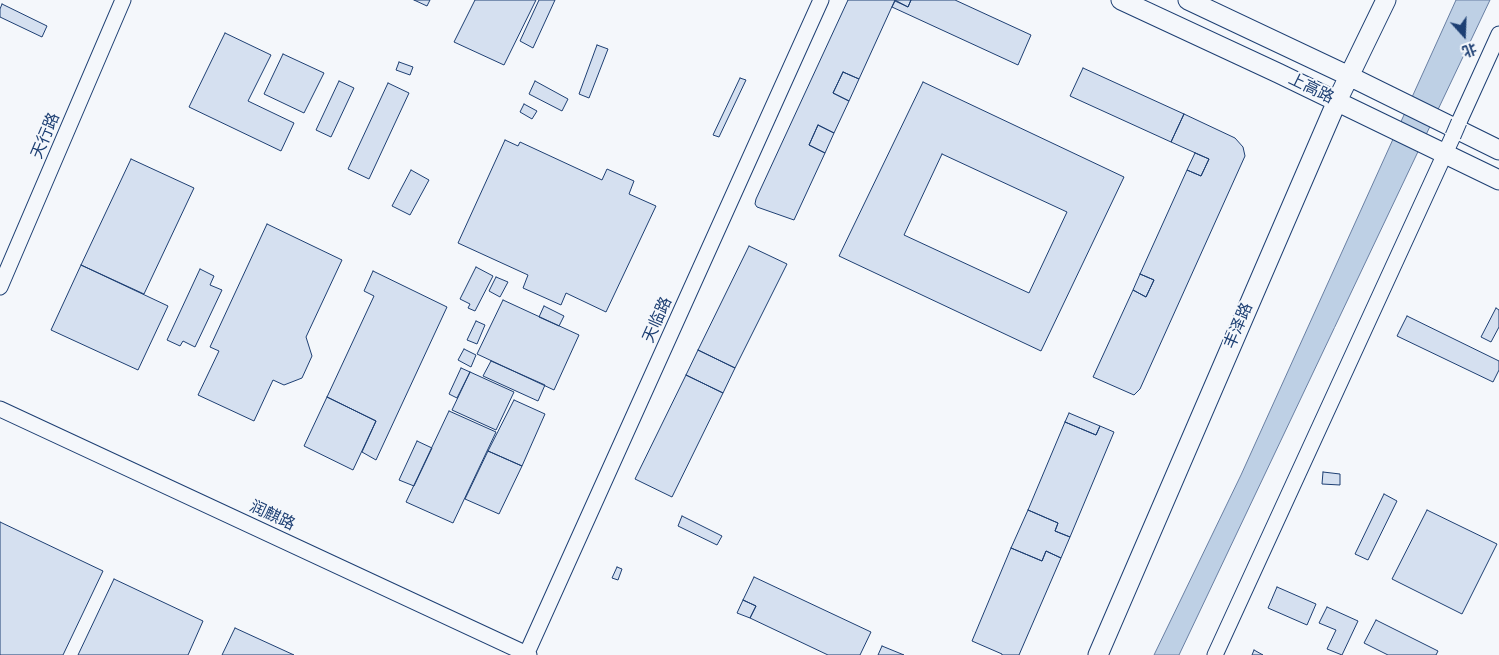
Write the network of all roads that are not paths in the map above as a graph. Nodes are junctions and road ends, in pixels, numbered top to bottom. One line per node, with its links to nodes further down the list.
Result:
1 (123, 0): 12 (street, 天行路)
2 (821, 0): 14 (street, 天临路)
3 (1122, 0): 8 (main road, 上高路)
4 (1188, 0): 7 (main road, 上高路)
5 (1386, 0): 7 (main road, 丰泽路)
6 (1499, 34): 10 (street, bridge)
7 (1349, 76): 8 (main road, 丰泽路); 9 (main road, 上高路)
8 (1337, 101): 10 (main road, 上高路); 15 (main road, 丰泽路)
9 (1499, 150)
10 (1445, 153): 11 (main road, 上高路); 16 (street)
11 (1499, 180)
12 (0, 287)
13 (0, 409): 14 (street, 润麒路)
14 (527, 655)
15 (1098, 655)
16 (1215, 655)

